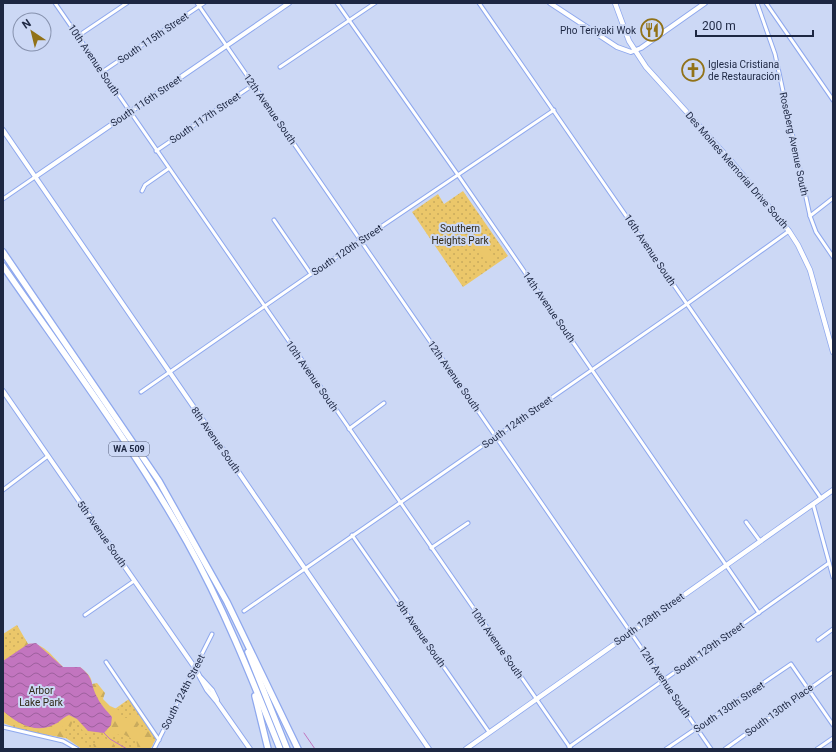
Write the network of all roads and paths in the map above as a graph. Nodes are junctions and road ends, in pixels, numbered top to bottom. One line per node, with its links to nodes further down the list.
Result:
1 (55, 3): 16 (street, 10th Avenue South)
2 (127, 3): 16 (street)
3 (197, 3): 14 (street, 12th Avenue South)
4 (204, 3): 14 (street, South 115th Street)
5 (289, 3): 17 (street, South 116th Street)
6 (337, 3): 15 (street, 14th Avenue South)
7 (375, 3): 15 (street)
8 (479, 3): 23 (street, 16th Avenue South)
9 (550, 3): 18 (street)
10 (615, 3): 18 (main road, Des Moines Memorial Drive South)
11 (705, 3): 18 (street)
12 (757, 3): 33 (street, Roseberg Avenue South)
13 (766, 3): 22 (street)
14 (199, 6): 17 (street, 12th Avenue South); 20 (street, South 115th Street)
15 (348, 20): 19 (street); 28 (street, 14th Avenue South)
16 (78, 36): 20 (street, 10th Avenue South)
17 (226, 46): 21 (street, 12th Avenue South); 24 (street, South 116th Street)
18 (635, 52): 35 (main road, Des Moines Memorial Drive South)
19 (280, 67)
20 (102, 72): 24 (street, 10th Avenue South)
21 (253, 85): 26 (street, South 117th Street); 36 (street, 12th Avenue South)
22 (833, 100)
23 (554, 110): 28 (street, South 120th Street); 41 (street, 16th Avenue South)
24 (130, 112): 26 (street, 10th Avenue South); 29 (street, South 116th Street)
25 (3, 130): 29 (street, 8th Avenue South)
26 (156, 151): 27 (street, 10th Avenue South)
27 (168, 169): 30 (street); 42 (street, 10th Avenue South)
28 (458, 175): 36 (street, South 120th Street); 44 (street, 14th Avenue South)
29 (35, 177): 32 (street, South 116th Street); 45 (street, 8th Avenue South)
30 (142, 191)
31 (833, 198): 33 (street)
32 (3, 199)
33 (810, 216): 38 (street, Roseberg Avenue South)
34 (274, 220): 40 (street)
35 (790, 231): 41 (street, South 124th Street); 43 (main road, Des Moines Memorial Drive South)
36 (361, 241): 40 (street, South 120th Street); 50 (street, 12th Avenue South)
37 (3, 252): 70 (highway, WA 509)
38 (833, 257)
39 (3, 266): 75 (highway, WA 509)
40 (311, 274): 42 (street, South 120th Street)
41 (687, 304): 44 (street, South 124th Street); 54 (street, 16th Avenue South)
42 (264, 307): 45 (street, South 120th Street); 49 (street, 10th Avenue South)
43 (833, 352)
44 (592, 370): 50 (street, South 124th Street); 63 (street, 14th Avenue South)
45 (170, 371): 47 (street, South 120th Street); 64 (street, 8th Avenue South)
46 (3, 391): 51 (street, 5th Avenue South)
47 (141, 392)
48 (384, 403): 49 (street)
49 (349, 429): 55 (street, 10th Avenue South)
50 (496, 436): 55 (street, South 124th Street); 72 (street, 12th Avenue South)
51 (48, 456): 52 (street); 66 (street, 5th Avenue South)
52 (3, 490)
53 (833, 490): 54 (main road, South 128th Street)
54 (821, 498): 56 (main road, South 128th Street)
55 (400, 503): 59 (street, South 124th Street); 61 (street, 10th Avenue South)
56 (813, 504): 60 (main road, South 128th Street); 62 (street)
57 (746, 522): 60 (street)
58 (468, 523): 61 (street)
59 (352, 535): 64 (street, South 124th Street); 85 (street, 9th Avenue South)
60 (760, 541): 63 (main road, South 128th Street)
61 (431, 548): 81 (street, 10th Avenue South)
62 (829, 563): 65 (street); 68 (street, South 129th Street)
63 (726, 565): 68 (street, 14th Avenue South); 72 (main road, South 128th Street)
64 (304, 569): 67 (street, South 124th Street); 96 (street, 8th Avenue South)
65 (833, 578)
66 (134, 581): 69 (street); 77 (street, 5th Avenue South)
67 (244, 610)
68 (759, 612): 79 (street, South 129th Street)
69 (85, 615)
70 (236, 622): 94 (highway, WA 509); 95 (highway)
71 (833, 629): 74 (street)
72 (631, 632): 79 (street, 12th Avenue South); 81 (main road, South 128th Street)
73 (212, 634): 77 (street, South 124th Street)
74 (818, 640)
75 (236, 643): 92 (highway); 93 (highway, WA 509)
76 (106, 662): 87 (street)
77 (195, 668): 87 (street, South 124th Street); 91 (street, 5th Avenue South)
78 (833, 672): 80 (street, South 130th Place)
79 (664, 680): 84 (street, 12th Avenue South); 88 (street, South 129th Street)
80 (808, 689): 82 (street); 84 (street, South 130th Street); 100 (street, South 130th Place)
81 (536, 700): 85 (main road, South 128th Street); 88 (street, 10th Avenue South)
82 (833, 725)
83 (3, 727): 89 (street)
84 (697, 728): 98 (street, South 130th Street); 99 (street, 12th Avenue South)
85 (489, 732): 97 (main road, South 128th Street)
86 (833, 738): 101 (street)
87 (159, 740): 90 (street, South 124th Street)
88 (570, 748)
89 (77, 749)
90 (154, 749)
91 (250, 749)
92 (268, 749)
93 (280, 749)
94 (287, 749)
95 (298, 749)
96 (429, 749)
97 (466, 749)
98 (666, 749)
99 (711, 749)
100 (725, 749)
101 (817, 749)

